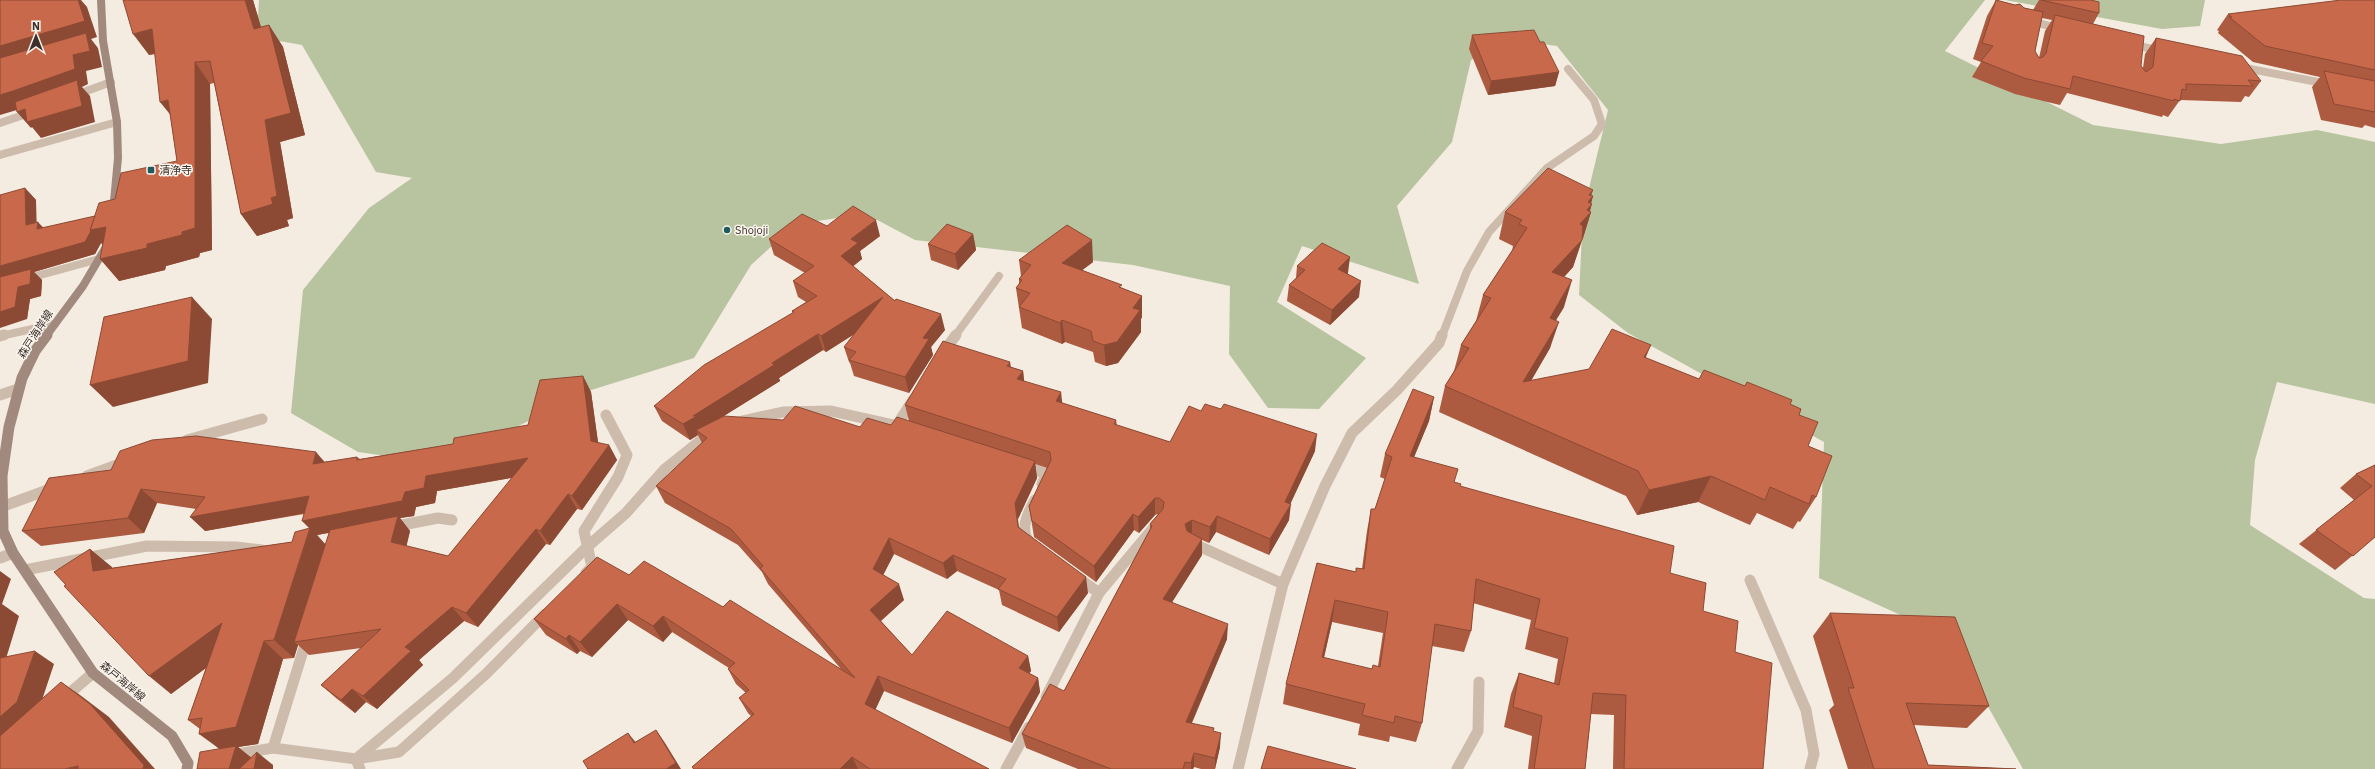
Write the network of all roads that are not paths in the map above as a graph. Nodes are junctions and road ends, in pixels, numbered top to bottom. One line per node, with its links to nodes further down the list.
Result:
1 (101, 0): 8 (main road)
2 (2022, 20): 3 (street)
3 (2071, 31)
4 (2125, 43): 5 (street)
5 (2171, 53)
6 (2234, 66): 9 (street)
7 (1568, 69): 49 (street)
8 (111, 82): 10 (street); 12 (main road)
9 (2336, 86)
10 (61, 101)
11 (40, 109): 13 (street)
12 (117, 122): 14 (street); 15 (main road)
13 (0, 123)
14 (0, 155)
15 (112, 226)
16 (109, 237): 17 (main road, 森戸海岸線)
17 (100, 259): 19 (street); 20 (main road, 森戸海岸線)
18 (999, 276): 22 (street)
19 (0, 286)
20 (55, 324): 21 (street); 23 (main road, 森戸海岸線)
21 (0, 336)
22 (938, 360)
23 (18, 389): 25 (street); 35 (main road, 森戸海岸線)
24 (917, 393): 29 (street)
25 (0, 394)
26 (606, 414): 40 (street)
27 (262, 419): 32 (street)
28 (732, 425): 29 (street)
29 (897, 425): 30 (street)
30 (912, 430)
31 (719, 432): 40 (street)
32 (179, 443)
33 (138, 458): 35 (street)
34 (1010, 462): 41 (street)
35 (1, 507): 43 (main road, 森戸海岸線)
36 (452, 520): 38 (street)
37 (1158, 521): 50 (street)
38 (384, 529)
39 (1192, 543): 49 (street)
40 (587, 547): 48 (street); 59 (street)
41 (1040, 550)
42 (274, 552): 45 (street)
43 (14, 553): 44 (street); 45 (main road, 森戸海岸線)
44 (0, 558)
45 (25, 570): 53 (main road, 森戸海岸線)
46 (1070, 572): 50 (street)
47 (1750, 580): 64 (street)
48 (575, 584)
49 (1283, 584): 62 (street)
50 (1099, 593): 61 (street)
51 (553, 606): 59 (street)
52 (310, 628): 56 (street)
53 (93, 674): 55 (street); 60 (main road, 森戸海岸線)
54 (1479, 682): 63 (street)
55 (55, 707)
56 (273, 748): 57 (street); 59 (street)
57 (219, 757)
58 (203, 760): 60 (street)
59 (358, 764)
60 (187, 766)
61 (1006, 769)
62 (1238, 769)
63 (1457, 769)
64 (1810, 769)

